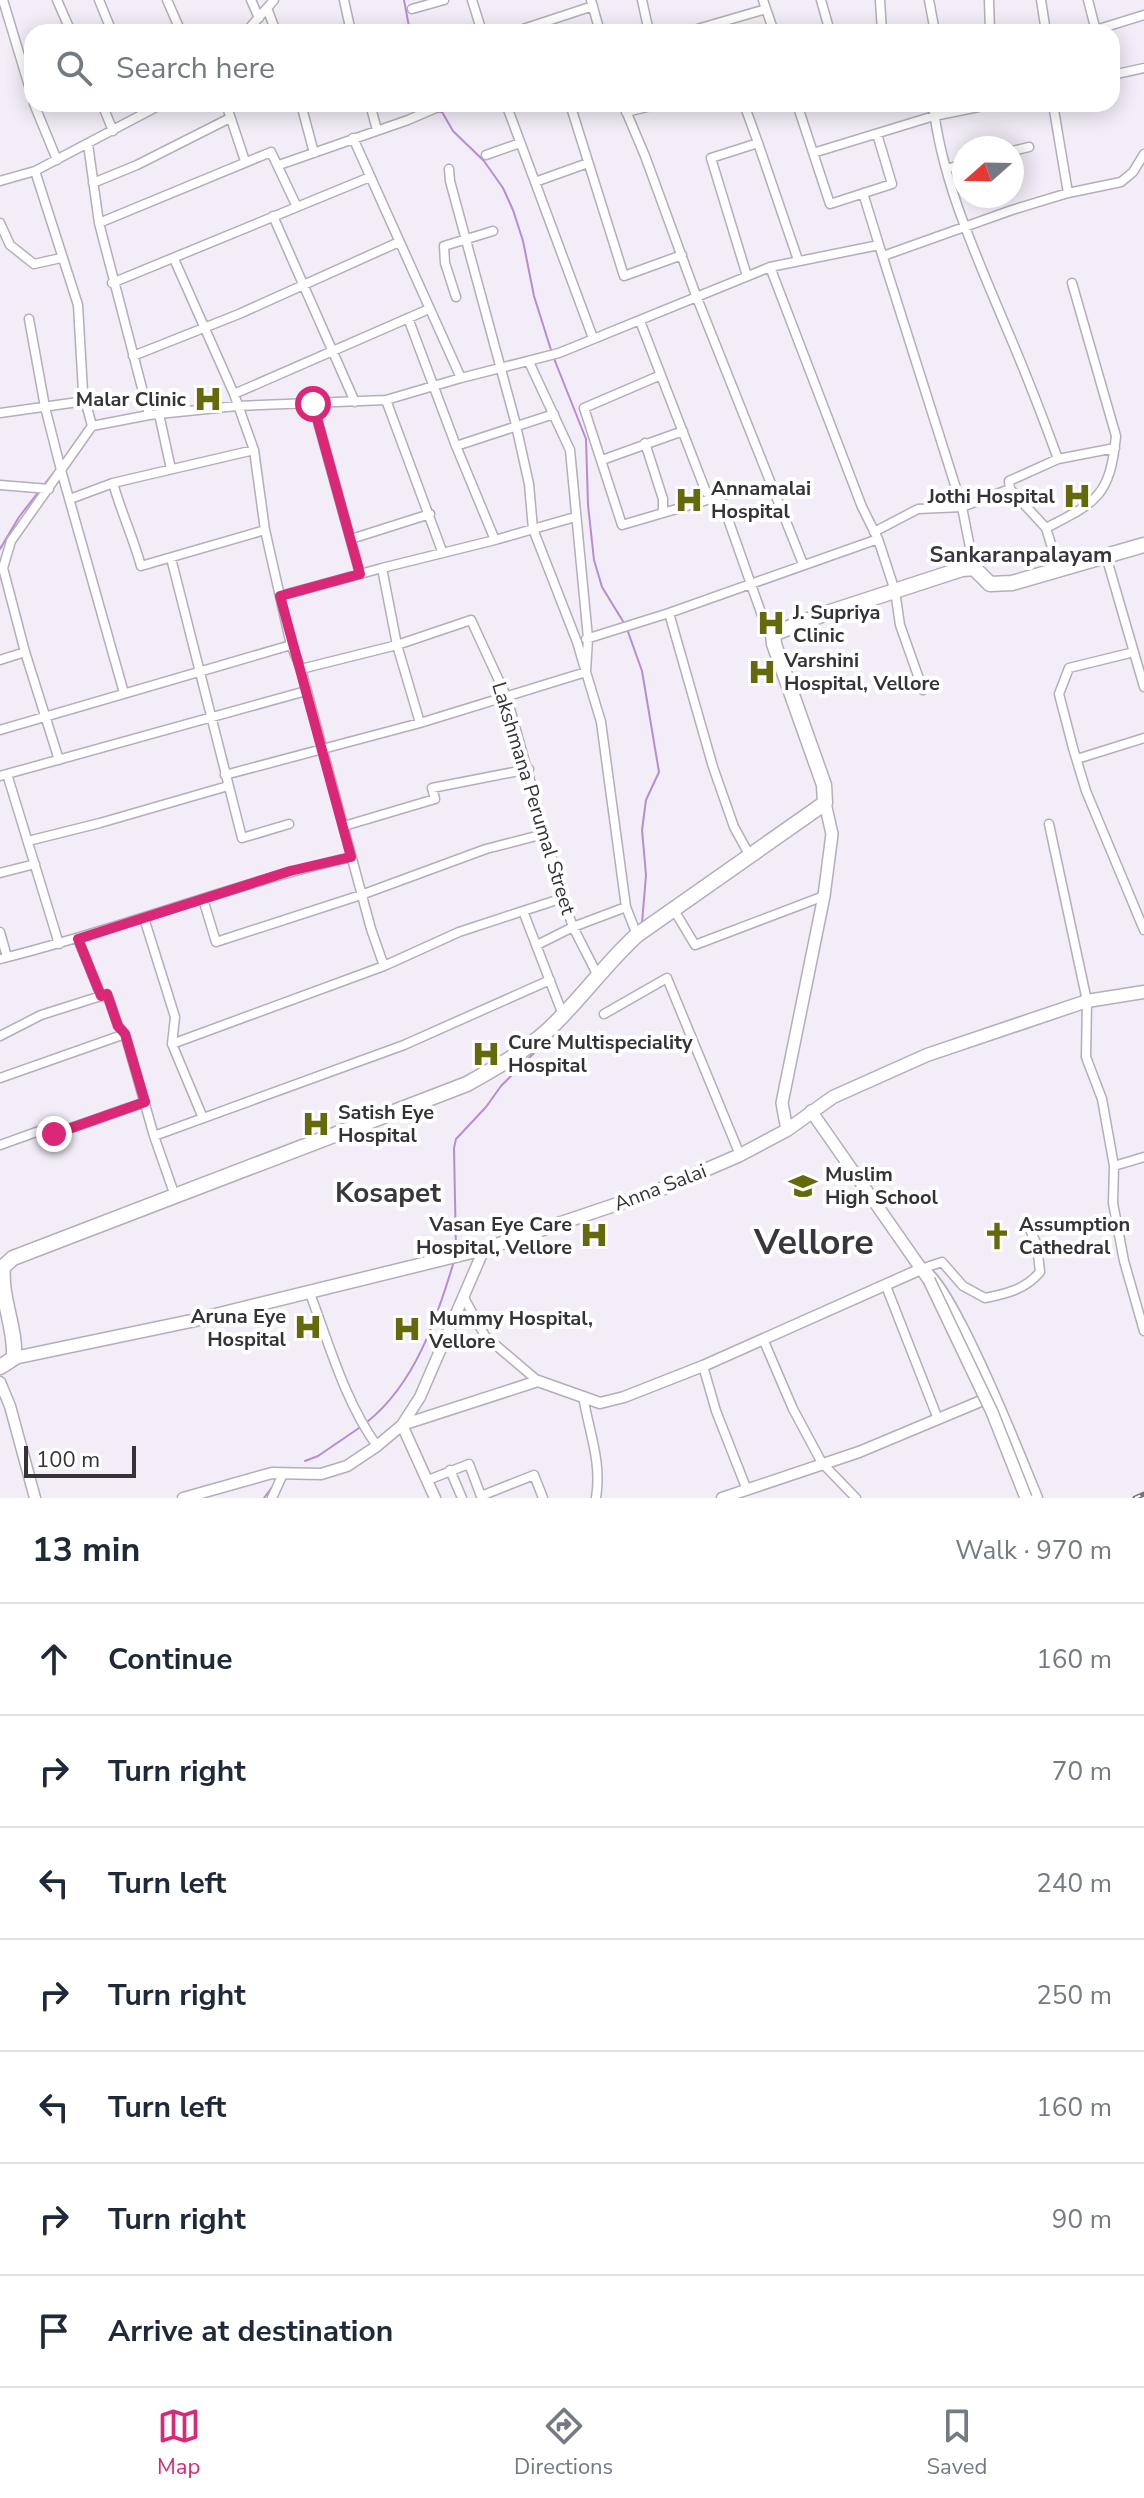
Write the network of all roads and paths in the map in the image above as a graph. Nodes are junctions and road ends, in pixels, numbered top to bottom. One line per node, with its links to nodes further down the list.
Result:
1 (3, 0): 43 (street)
2 (57, 0): 23 (street)
3 (99, 0): 24 (street)
4 (167, 0): 25 (street)
5 (251, 0): 22 (street)
6 (274, 0): 19 (street)
7 (344, 0): 28 (street)
8 (444, 0): 20 (street)
9 (472, 0): 29 (street)
10 (642, 0): 32 (street)
11 (821, 0): 35 (street)
12 (880, 0): 36 (street)
13 (929, 0): 37 (street)
14 (989, 0): 38 (street)
15 (1041, 0): 39 (street)
16 (1088, 0): 40 (street)
17 (592, 3): 30 (street); 31 (street)
18 (765, 4): 33 (street); 34 (street)
19 (267, 8): 22 (street); 27 (street)
20 (412, 9)
21 (1144, 15): 41 (street)
22 (259, 18): 26 (street)
23 (68, 24)
24 (109, 24)
25 (178, 24)
26 (253, 24)
27 (273, 24)
28 (349, 24)
29 (480, 24)
30 (536, 24)
31 (598, 24)
32 (647, 24)
33 (709, 24)
34 (771, 24)
35 (828, 24)
36 (882, 24)
37 (934, 24)
38 (990, 24)
39 (1045, 24)
40 (1091, 24)
41 (1115, 24)
42 (1144, 68): 44 (street)
43 (24, 70)
44 (1120, 73)
45 (37, 112): 75 (street)
46 (105, 112): 63 (street)
47 (139, 112): 63 (street)
48 (228, 112): 61 (street)
49 (303, 112): 71 (street)
50 (372, 112): 62 (street)
51 (423, 112): 62 (street)
52 (509, 112): 66 (street)
53 (572, 112): 77 (street)
54 (626, 112): 99 (street)
55 (747, 112): 67 (street)
56 (800, 112): 72 (street)
57 (934, 112): 60 (street)
58 (954, 112): 60 (street)
59 (1054, 112): 88 (street)
60 (934, 116): 64 (street); 81 (street)
61 (230, 118): 76 (street); 86 (street)
62 (377, 130): 65 (street)
63 (113, 131): 68 (street)
64 (877, 134): 72 (street); 87 (street)
65 (353, 138): 71 (street); 83 (street)
66 (520, 143): 74 (street); 85 (street)
67 (758, 143): 103 (street); 105 (street)
68 (88, 144): 75 (street); 86 (street)
69 (1029, 147): 70 (street)
70 (1024, 148)
71 (314, 153): 78 (street)
72 (813, 153): 87 (street)
73 (1144, 154): 88 (street)
74 (486, 155)
75 (57, 160): 82 (street)
76 (245, 161): 78 (street); 92 (street)
77 (588, 163): 85 (street); 99 (street)
78 (279, 165): 89 (street)
79 (952, 167): 81 (street)
80 (449, 169): 95 (street)
81 (946, 169): 93 (street)
82 (35, 171): 84 (street); 101 (street)
83 (370, 177): 89 (street); 96 (street)
84 (0, 181)
85 (535, 182): 116 (street)
86 (93, 183): 92 (street)
87 (863, 193): 98 (street)
88 (1068, 193): 93 (street)
89 (297, 207): 90 (street)
90 (273, 216): 102 (street); 108 (street)
91 (0, 223): 97 (street)
92 (99, 223): 106 (street)
93 (964, 225): 100 (street); 142 (street)
94 (493, 231): 95 (street)
95 (467, 240): 109 (street); 120 (street)
96 (399, 242): 108 (street); 111 (street)
97 (5, 244): 101 (street)
98 (879, 245): 100 (street); 103 (street)
99 (682, 255): 110 (street)
100 (883, 256): 152 (street)
101 (61, 258): 126 (street)
102 (174, 259): 106 (street); 115 (street)
103 (798, 260): 104 (street)
104 (770, 267): 105 (street); 159 (street)
105 (747, 276): 110 (street)
106 (112, 283): 118 (street)
107 (1072, 283): 140 (street)
108 (303, 286): 115 (street); 117 (street)
109 (456, 297)
110 (697, 298): 114 (street); 166 (street)
111 (429, 309): 112 (street); 122 (street)
112 (408, 318): 117 (street); 123 (street)
113 (29, 319): 130 (street)
114 (640, 321): 116 (street); 121 (street)
115 (205, 326): 118 (street); 124 (street)
116 (593, 338): 119 (street)
117 (334, 351): 124 (street); 127 (street)
118 (133, 356): 134 (street)
119 (529, 362): 120 (street); 133 (street)
120 (500, 368): 122 (street); 136 (street)
121 (661, 375): 137 (street); 143 (street)
122 (461, 378): 123 (street)
123 (435, 385): 125 (street); 139 (street)
124 (234, 394): 129 (street)
125 (386, 400): 127 (street); 154 (street)
126 (85, 401): 130 (street); 135 (street)
127 (355, 402): 128 (street)
128 (313, 404): 129 (street); 160 (street)
129 (237, 406): 132 (street); 141 (street)
130 (45, 407): 131 (street); 145 (street)
131 (0, 413)
132 (159, 414): 134 (street); 144 (street)
133 (554, 414): 136 (street); 155 (street)
134 (149, 415): 135 (street)
135 (92, 426): 145 (street)
136 (516, 427): 139 (street); 157 (street)
137 (683, 431): 138 (street); 150 (street)
138 (645, 443): 143 (street); 153 (street)
139 (456, 446): 161 (street)
140 (1115, 448): 142 (street); 156 (street)
141 (254, 450): 144 (street); 158 (street)
142 (1058, 459): 149 (street)
143 (602, 460): 153 (street)
144 (171, 469): 146 (street)
145 (61, 470): 148 (street); 151 (street)
146 (113, 483): 151 (street); 165 (street)
147 (0, 485): 148 (street)
148 (49, 489): 169 (street)
149 (1010, 489): 152 (street); 156 (street)
150 (714, 498): 153 (street); 172 (street)
151 (70, 499): 190 (street)
152 (962, 507): 159 (street); 168 (street)
153 (663, 513)
154 (430, 514): 160 (street); 163 (street)
155 (575, 517): 157 (street); 177 (street)
156 (1046, 528): 170 (street)
157 (533, 529): 161 (street); 178 (street)
158 (265, 530): 165 (street); 174 (street)
159 (876, 536): 166 (street); 173 (street)
160 (351, 539): 171 (street)
161 (495, 540): 163 (street)
162 (1144, 545): 164 (highway)
163 (442, 551): 167 (street)
164 (1104, 557): 170 (highway); 182 (street)
165 (171, 558): 185 (street)
166 (803, 564): 172 (street)
167 (382, 568): 171 (street); 180 (street)
168 (974, 568): 170 (highway); 173 (highway)
169 (2, 569): 181 (street)
170 (1061, 570)
171 (360, 574): 174 (street)
172 (750, 585): 175 (street); 176 (street)
173 (895, 591): 176 (highway); 188 (street)
174 (280, 596): 179 (street)
175 (669, 613): 177 (street); 210 (street)
176 (773, 634): 204 (highway)
177 (588, 638): 178 (street); 186 (street)
178 (577, 642): 186 (street)
179 (291, 645): 184 (street); 185 (street)
180 (397, 645): 184 (street); 191 (street, Lakshmana Perumal Street); 194 (street)
181 (25, 652): 183 (street); 192 (street)
182 (1134, 652): 187 (street); 198 (street)
183 (0, 660)
184 (301, 669): 189 (street)
185 (199, 671): 190 (street); 193 (street)
186 (586, 672): 191 (street); 218 (street)
187 (1144, 687)
188 (923, 690)
189 (306, 691): 193 (street); 197 (street)
190 (124, 693): 192 (street)
191 (507, 698): 194 (street); 200 (street, Lakshmana Perumal Street)
192 (46, 716): 195 (street); 199 (street)
193 (211, 717): 199 (street); 202 (street)
194 (420, 723): 197 (street)
195 (0, 730)
196 (1144, 738): 198 (street)
197 (322, 750): 202 (street); 207 (street)
198 (1077, 759): 222 (street)
199 (59, 760): 201 (street)
200 (529, 769): 207 (street); 208 (street, Lakshmana Perumal Street)
201 (4, 775): 209 (street)
202 (225, 775): 203 (street)
203 (228, 786): 205 (street); 209 (street)
204 (825, 803): 210 (highway); 215 (main road)
205 (289, 824)
206 (1049, 824): 235 (street)
207 (344, 826): 211 (street)
208 (544, 834): 214 (street); 216 (street, Lakshmana Perumal Street)
209 (28, 841): 212 (street)
210 (750, 856): 219 (highway)
211 (351, 857): 214 (street); 217 (street)
212 (35, 864): 213 (street); 227 (street)
213 (0, 873)
214 (361, 895): 217 (street); 230 (street)
215 (824, 896): 219 (street); 245 (main road)
216 (563, 898): 220 (street); 223 (street, Lakshmana Perumal Street)
217 (203, 899): 221 (street)
218 (626, 907): 223 (street); 225 (street)
219 (674, 910): 225 (highway)
220 (523, 911): 228 (street); 230 (street)
221 (144, 918): 226 (street); 240 (street)
222 (1143, 924)
223 (573, 927): 228 (street); 231 (street, Lakshmana Perumal Street)
224 (0, 932): 229 (street)
225 (637, 935): 231 (highway)
226 (78, 939): 227 (street); 234 (street)
227 (59, 944): 229 (street)
228 (537, 945): 232 (street)
229 (4, 958)
230 (384, 966): 240 (street)
231 (598, 976): 237 (highway)
232 (550, 980): 237 (street); 244 (street)
233 (1144, 992): 235 (main road, Anna Salai)
234 (101, 996): 238 (street); 239 (street)
235 (1087, 1001): 243 (main road, Anna Salai); 250 (street)
236 (604, 1014): 248 (street)
237 (563, 1015): 251 (highway)
238 (125, 1034): 241 (street); 242 (street)
239 (0, 1036)
240 (172, 1044): 244 (street)
241 (0, 1078)
242 (145, 1102): 246 (street); 247 (street)
243 (811, 1111): 245 (main road, Anna Salai); 255 (main road)
244 (203, 1118): 246 (street)
245 (787, 1130): 248 (main road, Anna Salai)
246 (154, 1136): 251 (street)
247 (0, 1145)
248 (740, 1155): 253 (main road, Anna Salai)
249 (1144, 1157): 250 (street)
250 (1114, 1166): 259 (street)
251 (175, 1197): 254 (highway)
252 (1026, 1221): 255 (street)
253 (484, 1249): 257 (main road, Anna Salai); 258 (street)
254 (1, 1265): 261 (highway)
255 (921, 1269): 256 (street); 265 (street); 285 (main road, bridge)
256 (886, 1286): 260 (street); 267 (street)
257 (309, 1291): 261 (main road, Anna Salai); 269 (street)
258 (463, 1296): 263 (street); 268 (street)
259 (1144, 1331)
260 (763, 1339): 262 (street); 270 (street)
261 (5, 1362)
262 (703, 1366): 266 (street); 274 (street)
263 (538, 1381): 266 (street); 268 (street)
264 (0, 1382): 276 (street)
265 (995, 1395): 267 (street); 286 (street)
266 (583, 1396): 282 (street)
267 (938, 1419): 270 (street)
268 (402, 1425): 269 (street); 273 (street)
269 (377, 1446): 272 (street)
270 (822, 1463): 274 (street); 284 (street)
271 (450, 1470): 273 (street); 275 (street); 280 (street)
272 (283, 1474): 277 (street); 278 (street)
273 (428, 1480): 279 (street)
274 (747, 1490): 283 (street)
275 (494, 1494): 281 (street)
276 (35, 1498)
277 (183, 1498)
278 (272, 1498)
279 (435, 1498)
280 (462, 1498)
281 (543, 1498)
282 (596, 1498)
283 (722, 1498)
284 (856, 1498)
285 (1026, 1498)
286 (1037, 1498)

